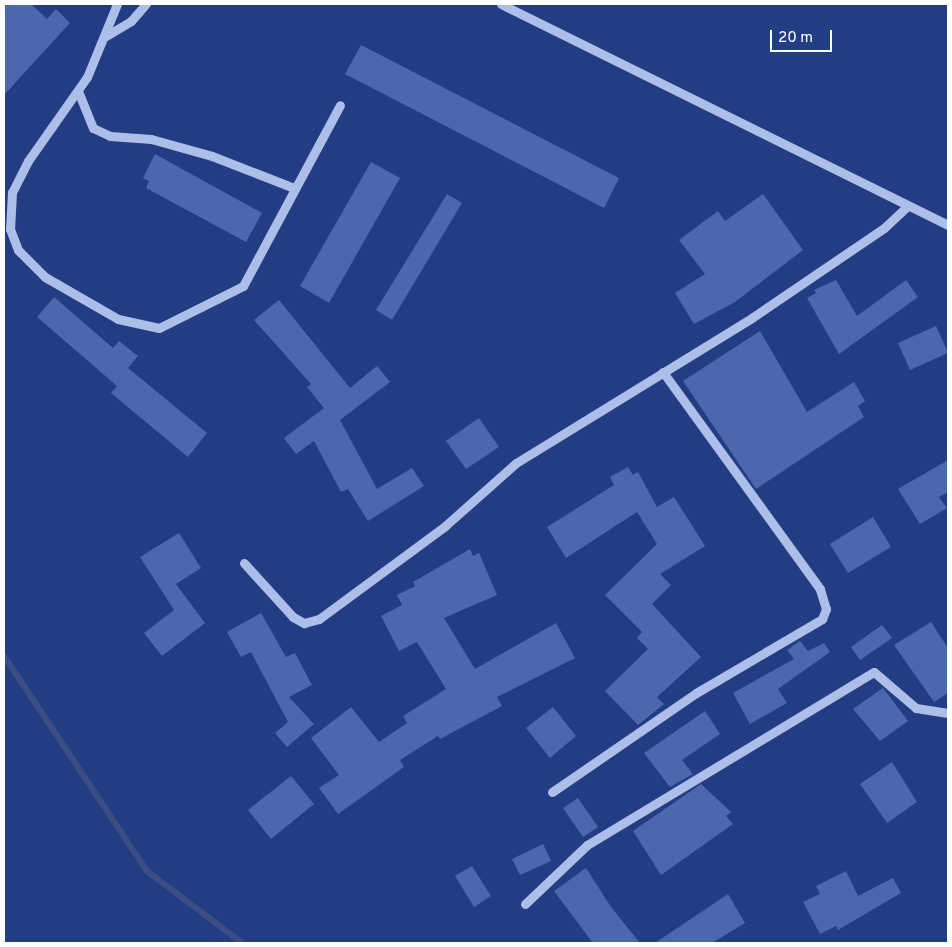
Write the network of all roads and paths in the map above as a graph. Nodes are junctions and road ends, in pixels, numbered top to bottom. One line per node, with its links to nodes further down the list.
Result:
1 (117, 4): 4 (street)
2 (146, 4): 4 (street)
3 (501, 4): 8 (street)
4 (106, 36): 5 (street)
5 (78, 91): 7 (street); 7 (street)
6 (340, 104): 7 (street)
7 (294, 188)
8 (908, 206): 9 (street); 10 (street)
9 (948, 225)
10 (663, 372): 11 (street); 13 (street)
11 (244, 562)
12 (948, 713): 14 (street)
13 (552, 792)
14 (525, 904)

